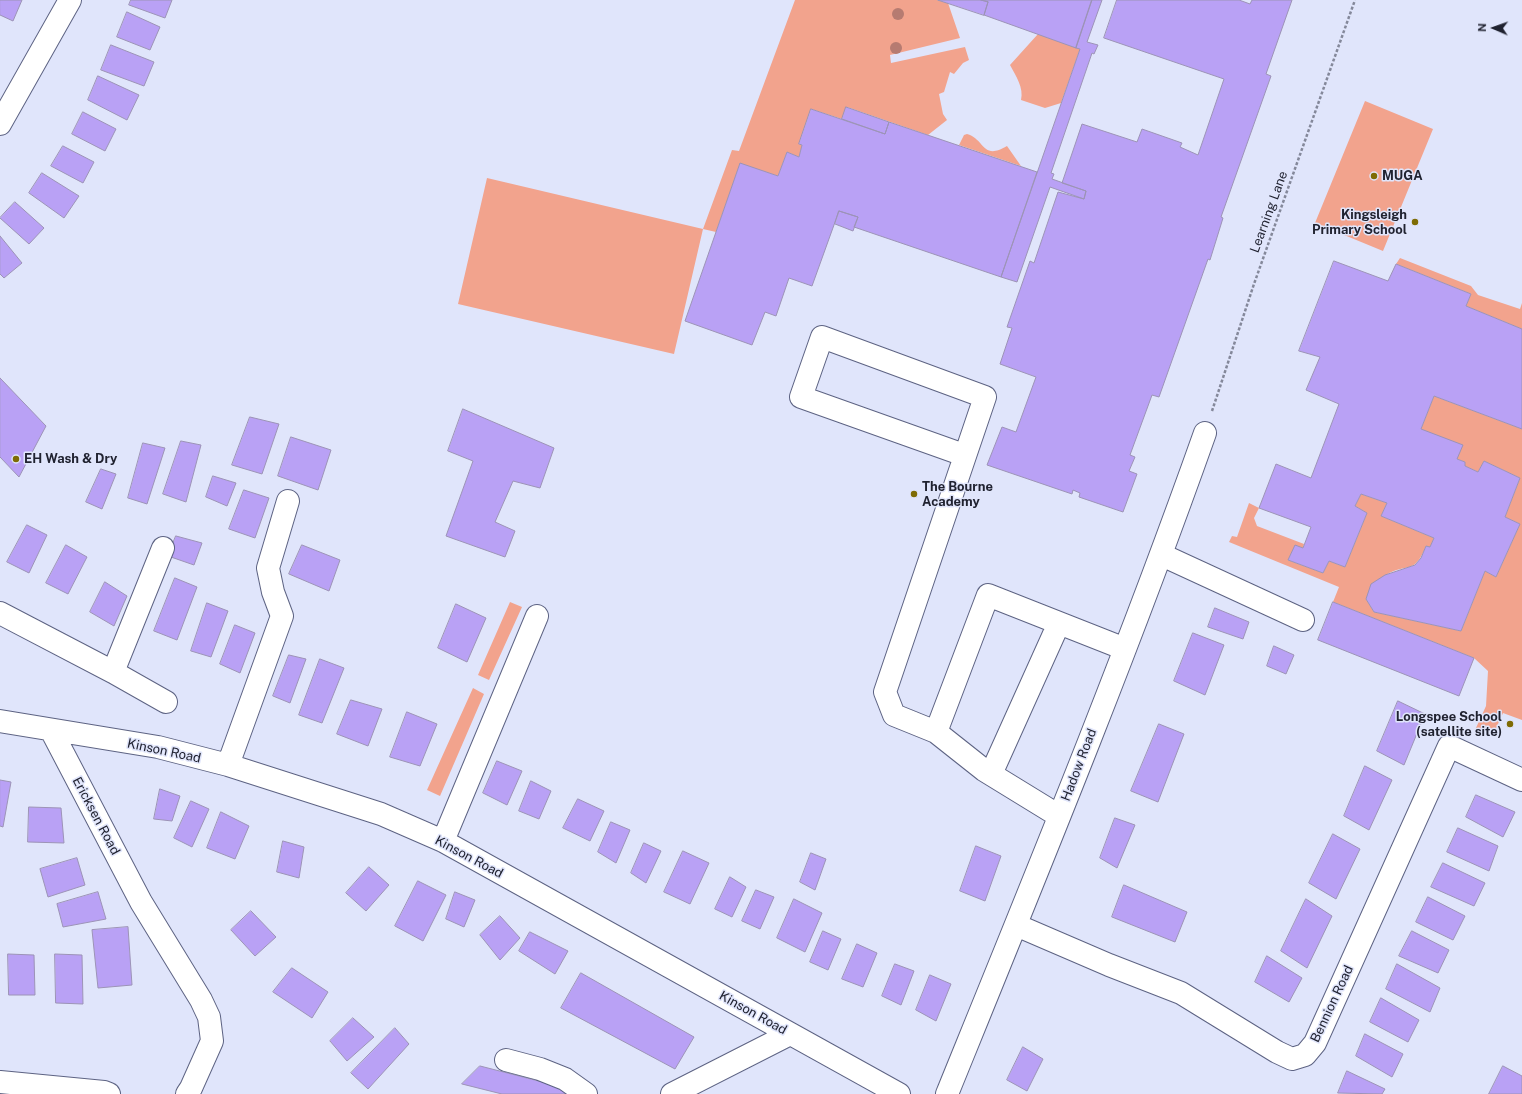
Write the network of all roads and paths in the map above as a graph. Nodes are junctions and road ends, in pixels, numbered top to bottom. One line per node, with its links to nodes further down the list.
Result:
1 (70, 0): 3 (street)
2 (1355, 0): 4 (path, Learning Lane)
3 (0, 124)
4 (1205, 433): 8 (street, Hadow Road)
5 (964, 455): 5 (street); 18 (street)
6 (288, 501): 19 (street)
7 (163, 548): 14 (street)
8 (1162, 555): 11 (street); 13 (street, Hadow Road)
9 (0, 613): 14 (street)
10 (537, 616): 23 (street)
11 (1303, 620)
12 (1059, 623): 13 (street); 18 (street); 20 (street)
13 (1125, 649): 22 (street, Hadow Road)
14 (113, 672): 15 (street)
15 (166, 702)
16 (0, 721): 17 (street, Kinson Road)
17 (51, 730): 19 (street, Kinson Road); 29 (street, Ericksen Road)
18 (936, 732): 20 (street)
19 (228, 765): 23 (street, Kinson Road)
20 (991, 774): 22 (street)
21 (1522, 780): 24 (street, Bennion Road)
22 (1059, 816): 24 (street, Hadow Road)
23 (442, 841): 25 (street, Kinson Road)
24 (1016, 925): 33 (street, Hadow Road)
25 (790, 1034): 31 (street); 32 (street, Kinson Road)
26 (506, 1060): 30 (street)
27 (0, 1082): 28 (street)
28 (109, 1094)
29 (187, 1094)
30 (586, 1094)
31 (672, 1094)
32 (899, 1094)
33 (947, 1094)

